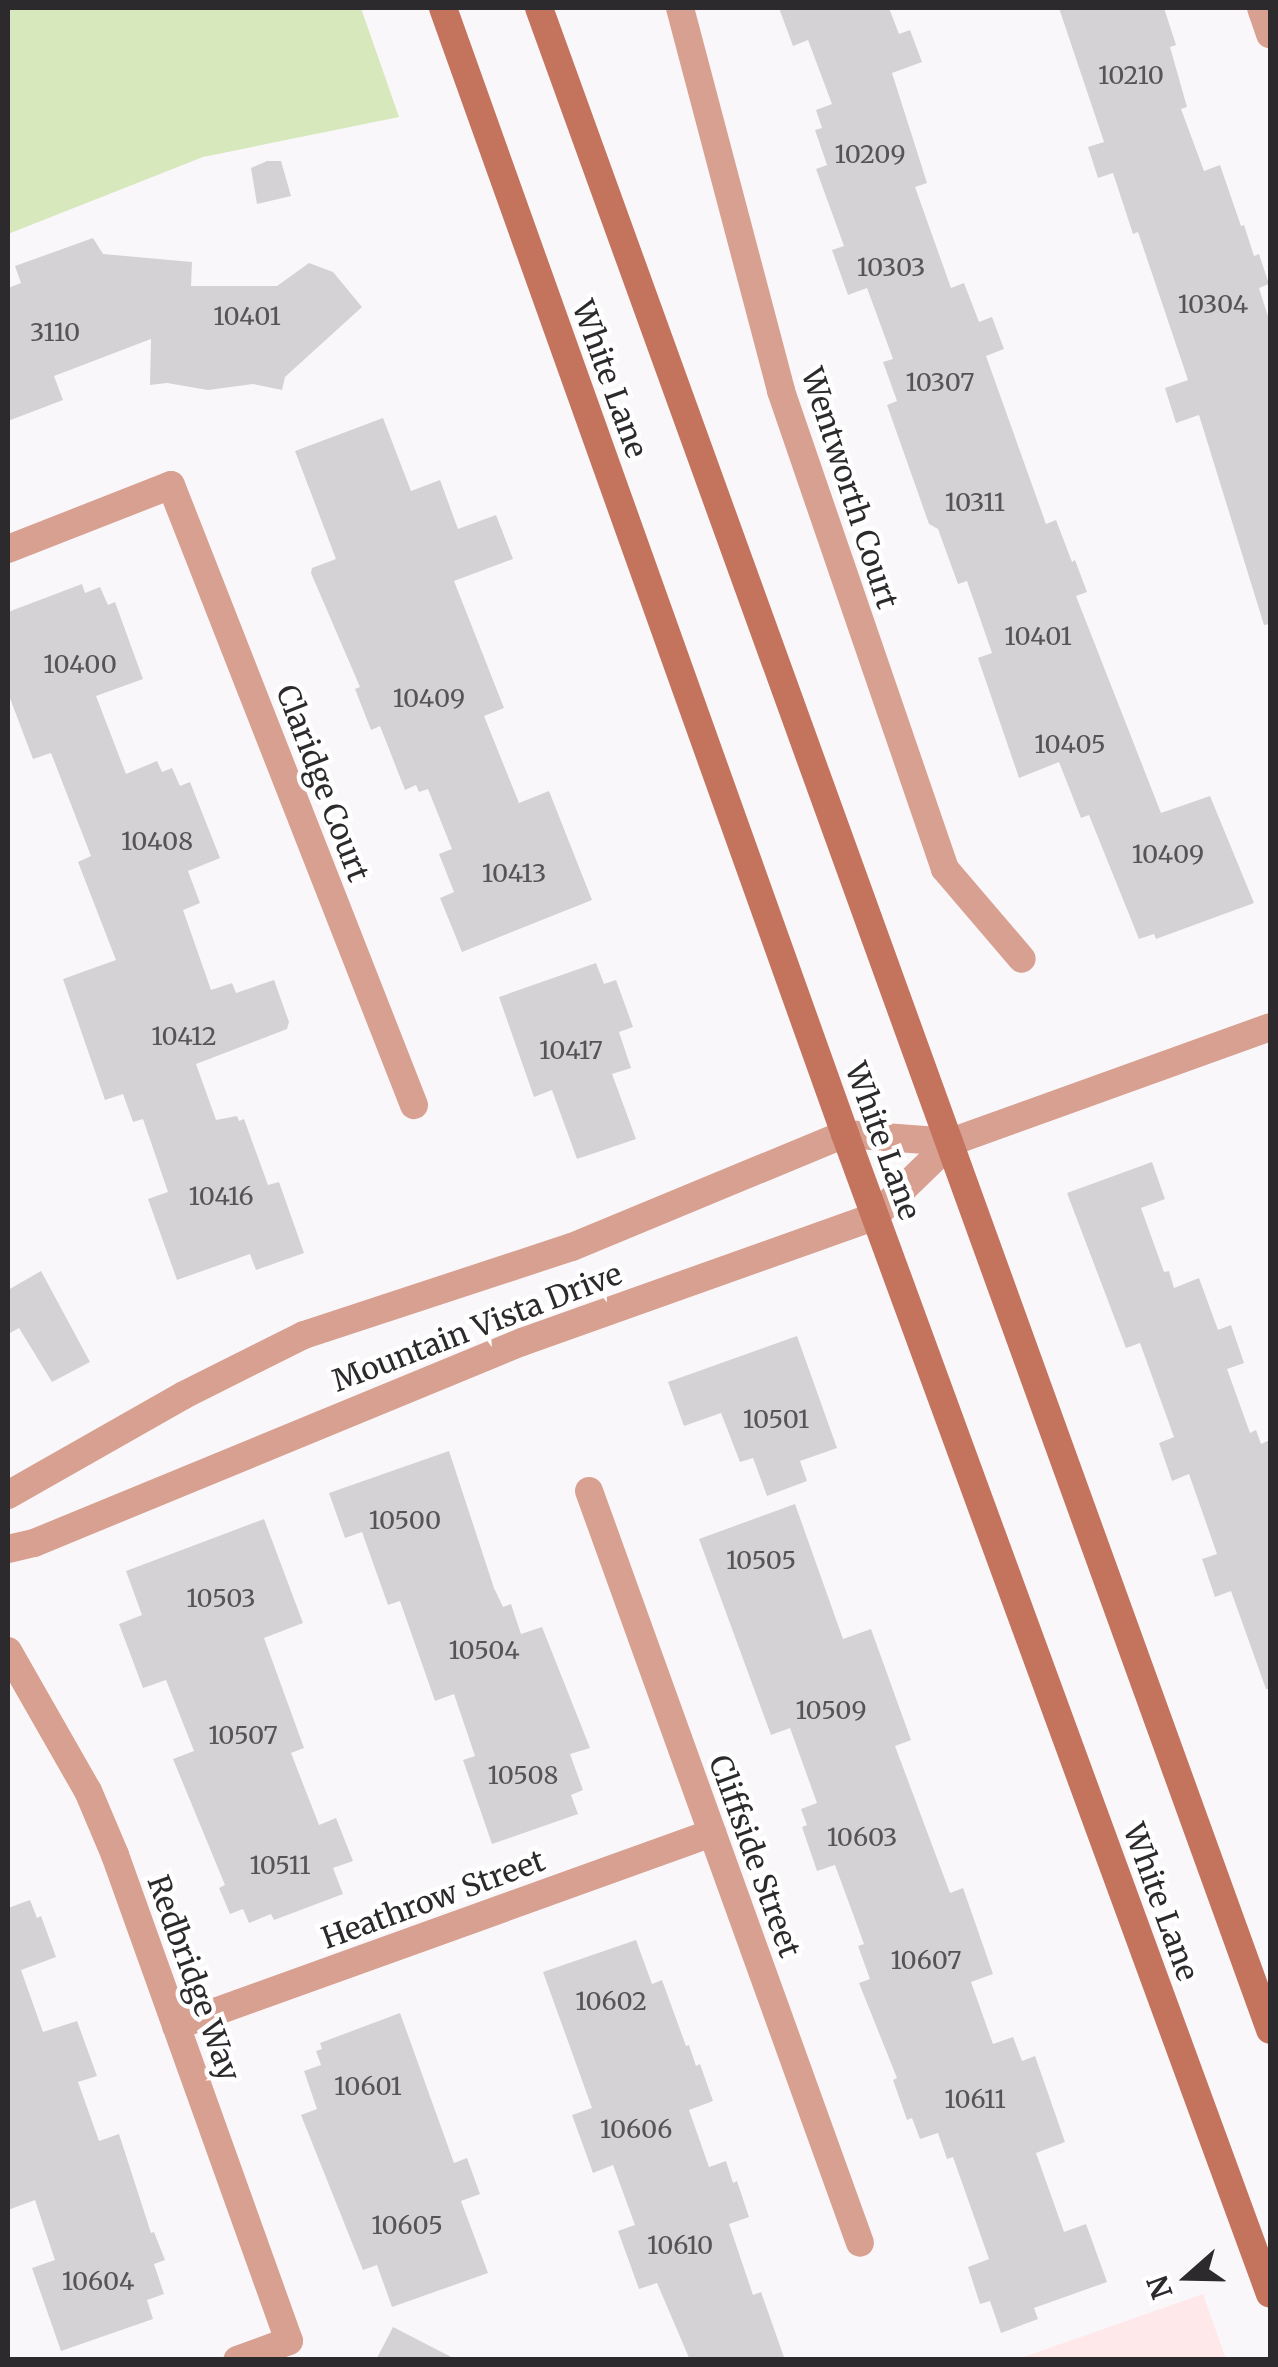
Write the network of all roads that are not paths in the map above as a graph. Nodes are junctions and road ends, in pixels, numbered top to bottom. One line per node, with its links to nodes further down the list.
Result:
1 (443, 8): 10 (main road, White Lane)
2 (538, 8): 11 (main road, White Lane)
3 (680, 8): 7 (street, Wentworth Court)
4 (1261, 8): 5 (street)
5 (1270, 34)
6 (8, 549): 9 (street, Claridge Court)
7 (1022, 959)
8 (1270, 1027): 11 (street, Mountain Vista Drive)
9 (414, 1105)
10 (846, 1134): 11 (street, Mountain Vista Drive); 12 (main road, White Lane); 14 (street, Mountain Vista Drive)
11 (951, 1142): 12 (street, Mountain Vista Drive); 19 (main road, White Lane)
12 (875, 1216): 15 (street, Mountain Vista Drive); 21 (main road, White Lane)
13 (589, 1491): 17 (street, Cliffside Street)
14 (8, 1495)
15 (8, 1549)
16 (8, 1651): 18 (street, Redbridge Way)
17 (712, 1833): 18 (street, Heathrow Street); 20 (street, Cliffside Street)
18 (176, 2026): 22 (street, Redbridge Way)
19 (1270, 2030)
20 (860, 2243)
21 (1270, 2294)
22 (237, 2360)

